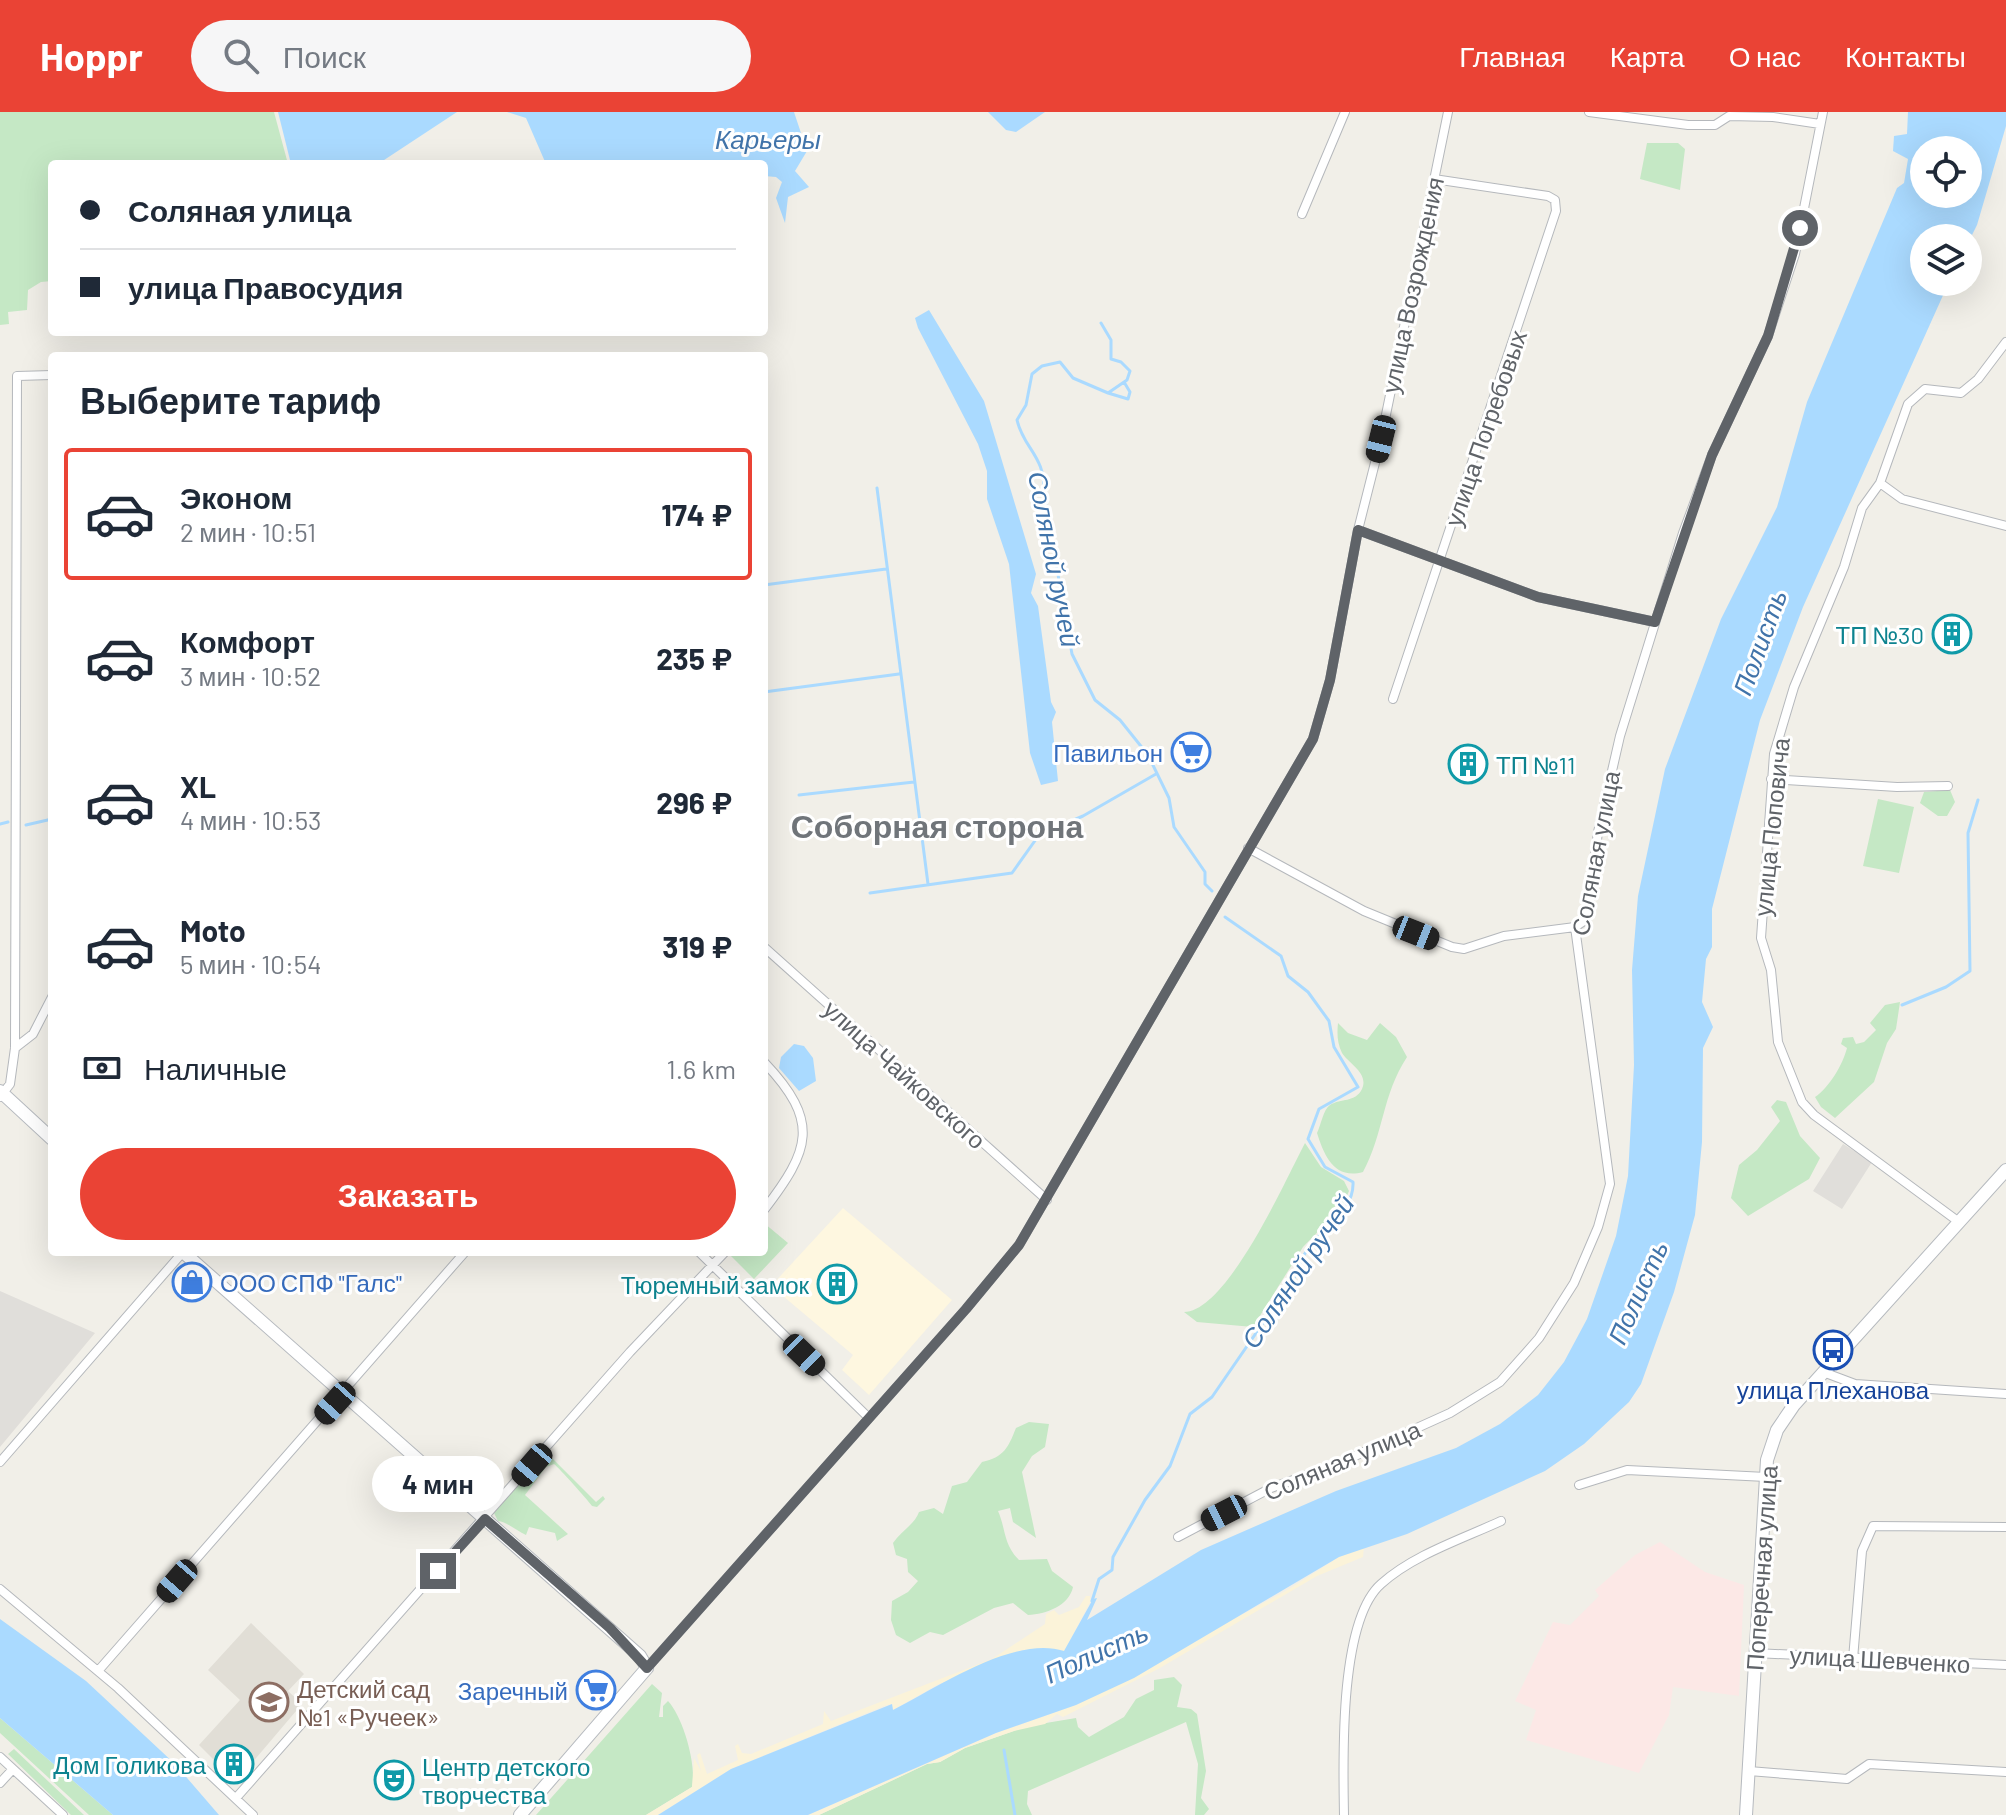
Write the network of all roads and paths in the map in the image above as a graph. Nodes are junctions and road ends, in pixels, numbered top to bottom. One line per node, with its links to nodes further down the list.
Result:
1 (1345, 112): 7 (street)
2 (1448, 112): 6 (street, улица Возрождения)
3 (1589, 112): 5 (street)
4 (1823, 112): 5 (street, Соляная улица)
5 (1820, 124): 14 (street, Соляная улица)
6 (1434, 179): 12 (street, улица Возрождения); 13 (street, улица Погребовых)
7 (1302, 214)
8 (2006, 342): 10 (street, улица Поповича)
9 (48, 375): 22 (street)
10 (1880, 483): 11 (street); 16 (street, улица Поповича)
11 (2006, 526)
12 (1358, 530): 13 (street); 18 (street, улица Возрождения)
13 (1441, 559): 14 (street); 15 (street, улица Погребовых)
14 (1655, 622): 19 (street, Соляная улица)
15 (1393, 699)
16 (1771, 779): 17 (street); 29 (street, улица Поповича)
17 (1948, 786)
18 (1248, 848): 19 (street); 27 (street, улица Возрождения)
19 (1575, 927): 46 (street, Соляная улица)
20 (768, 951): 27 (street, улица Чайковского)
21 (48, 1005): 22 (street)
22 (15, 1048): 24 (street)
23 (768, 1067): 28 (street)
24 (1, 1094): 25 (street)
25 (48, 1135)
26 (2006, 1170): 29 (street, Поперечная улица)
27 (1047, 1200): 39 (street, улица Возрождения)
28 (768, 1204)
29 (1959, 1222): 36 (street, Поперечная улица)
30 (180, 1256): 40 (street)
31 (188, 1256): 37 (street)
32 (462, 1256): 37 (street)
33 (703, 1256): 35 (street)
34 (721, 1256): 35 (street)
35 (712, 1264): 39 (street); 43 (street)
36 (1823, 1372): 38 (street); 41 (street, Поперечная улица)
37 (343, 1393): 43 (street); 52 (street)
38 (2006, 1394)
39 (868, 1417): 51 (street, улица Возрождения)
40 (0, 1462)
41 (1766, 1477): 42 (street); 48 (street, Поперечная улица)
42 (1579, 1485)
43 (485, 1519): 51 (street); 58 (street)
44 (1501, 1521): 62 (street)
45 (2006, 1527): 49 (street)
46 (1178, 1537)
47 (0, 1589): 52 (street)
48 (1755, 1653): 49 (street, улица Шевченко); 55 (street, Поперечная улица)
49 (1853, 1659): 50 (street, улица Шевченко)
50 (2006, 1665)
51 (647, 1668): 61 (street, улица Возрождения)
52 (98, 1671): 58 (street)
53 (0, 1757): 54 (street)
54 (13, 1769): 57 (street); 59 (street)
55 (1749, 1771): 56 (street); 63 (street, Поперечная улица)
56 (2006, 1772)
57 (0, 1783)
58 (236, 1798): 60 (street)
59 (63, 1815)
60 (253, 1815)
61 (520, 1815)
62 (1344, 1815)
63 (1746, 1815)

